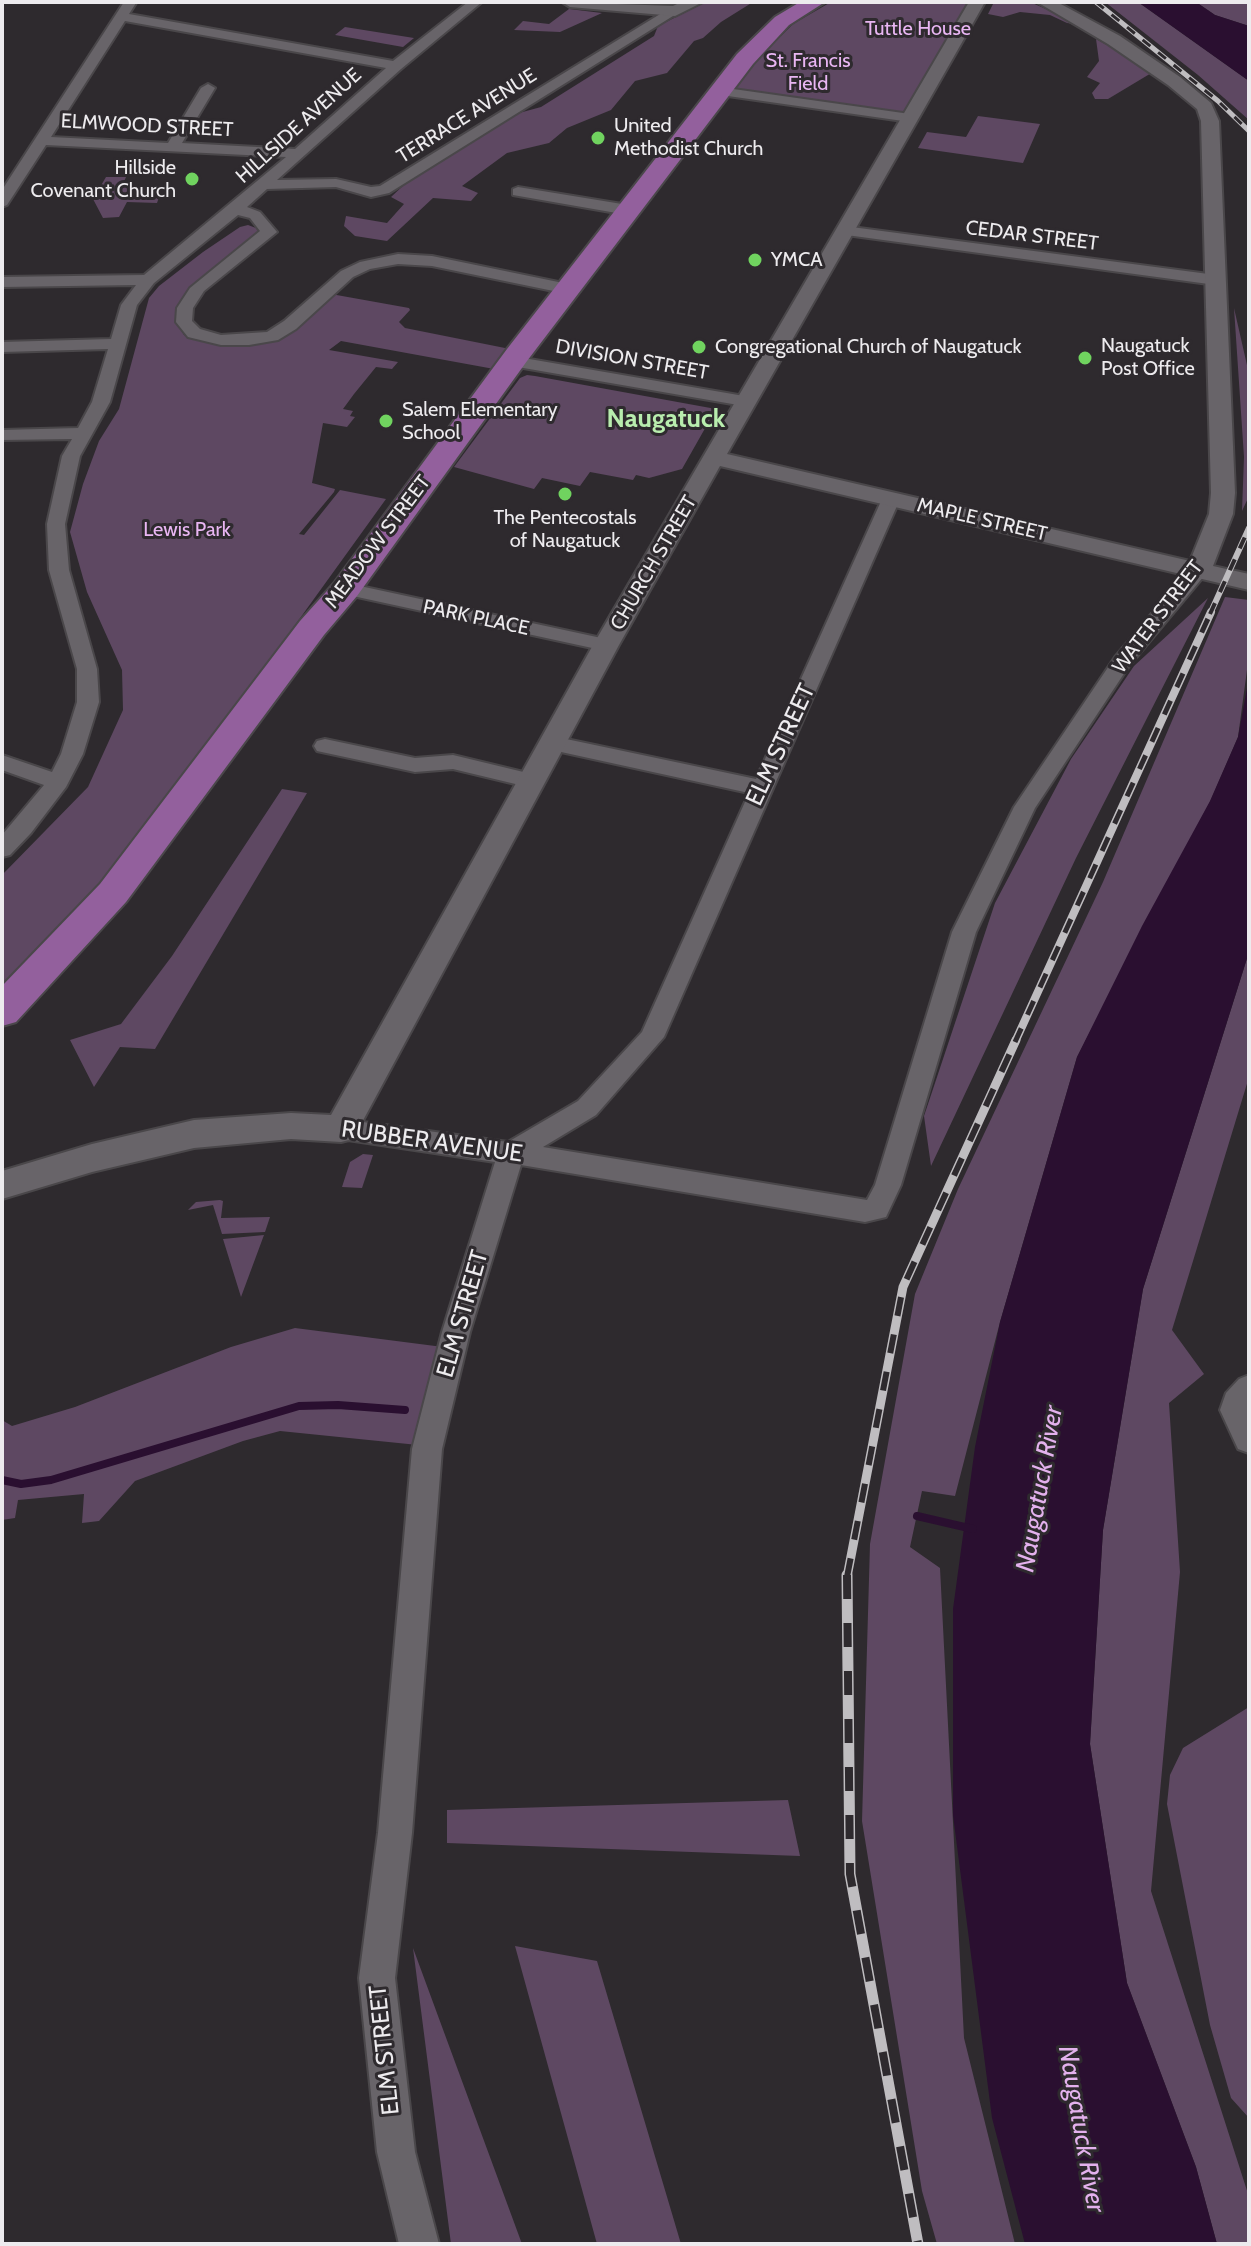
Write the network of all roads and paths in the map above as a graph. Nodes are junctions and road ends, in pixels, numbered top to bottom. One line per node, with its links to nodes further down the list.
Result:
1 (131, 2): 9 (street)
2 (476, 2): 10 (street, HILLSIDE AVENUE)
3 (570, 2): 8 (street)
4 (695, 2): 8 (street)
5 (815, 2): 12 (main road, MEADOW STREET)
6 (977, 2): 13 (street, CHURCH STREET)
7 (1045, 2): 26 (street, WATER STREET)
8 (675, 11): 19 (street, TERRACE AVENUE)
9 (122, 17): 10 (street); 14 (street)
10 (396, 66): 16 (street, HILLSIDE AVENUE)
11 (208, 88): 15 (street)
12 (719, 91): 13 (street); 23 (main road, MEADOW STREET)
13 (910, 118): 24 (street, CHURCH STREET)
14 (44, 141): 15 (street, ELMWOOD STREET); 18 (street)
15 (173, 147): 16 (street, ELMWOOD STREET)
16 (297, 153): 19 (street, HILLSIDE AVENUE)
17 (2, 169): 18 (street)
18 (22, 170): 21 (street)
19 (261, 185): 22 (street, HILLSIDE AVENUE)
20 (518, 192): 23 (street)
21 (2, 202)
22 (236, 209): 25 (street); 28 (street, HILLSIDE AVENUE)
23 (628, 210): 28 (main road, MEADOW STREET)
24 (844, 231): 26 (street, CEDAR STREET); 32 (street, CHURCH STREET)
25 (148, 280): 27 (street); 29 (street)
26 (1216, 280): 37 (street, WATER STREET)
27 (2, 282)
28 (568, 289): 31 (main road, MEADOW STREET)
29 (117, 344): 30 (street); 33 (street)
30 (2, 347)
31 (512, 361): 32 (street, DIVISION STREET); 39 (main road, MEADOW STREET)
32 (744, 401): 35 (street, CHURCH STREET)
33 (83, 433): 34 (street); 45 (street)
34 (2, 435)
35 (715, 458): 36 (street, MAPLE STREET); 40 (street, CHURCH STREET)
36 (891, 499): 37 (street, MAPLE STREET); 46 (street, ELM STREET)
37 (1199, 570): 38 (street, MAPLE STREET); 52 (street, WATER STREET)
38 (1249, 582)
39 (346, 589): 40 (street, PARK PLACE); 48 (main road, MEADOW STREET)
40 (606, 645): 41 (street, CHURCH STREET)
41 (552, 743): 44 (street, CHURCH STREET); 46 (street)
42 (325, 746): 44 (street)
43 (2, 762): 45 (street)
44 (532, 781): 49 (street, CHURCH STREET)
45 (58, 782): 47 (street)
46 (762, 788): 50 (street, ELM STREET)
47 (2, 849)
48 (2, 1011)
49 (341, 1129): 50 (street, RUBBER AVENUE); 51 (street, RUBBER AVENUE)
50 (511, 1154): 52 (street, RUBBER AVENUE); 55 (street, ELM STREET)
51 (2, 1185)
52 (865, 1211)
53 (1249, 1388): 54 (street)
54 (1249, 1440)
55 (419, 2244)

